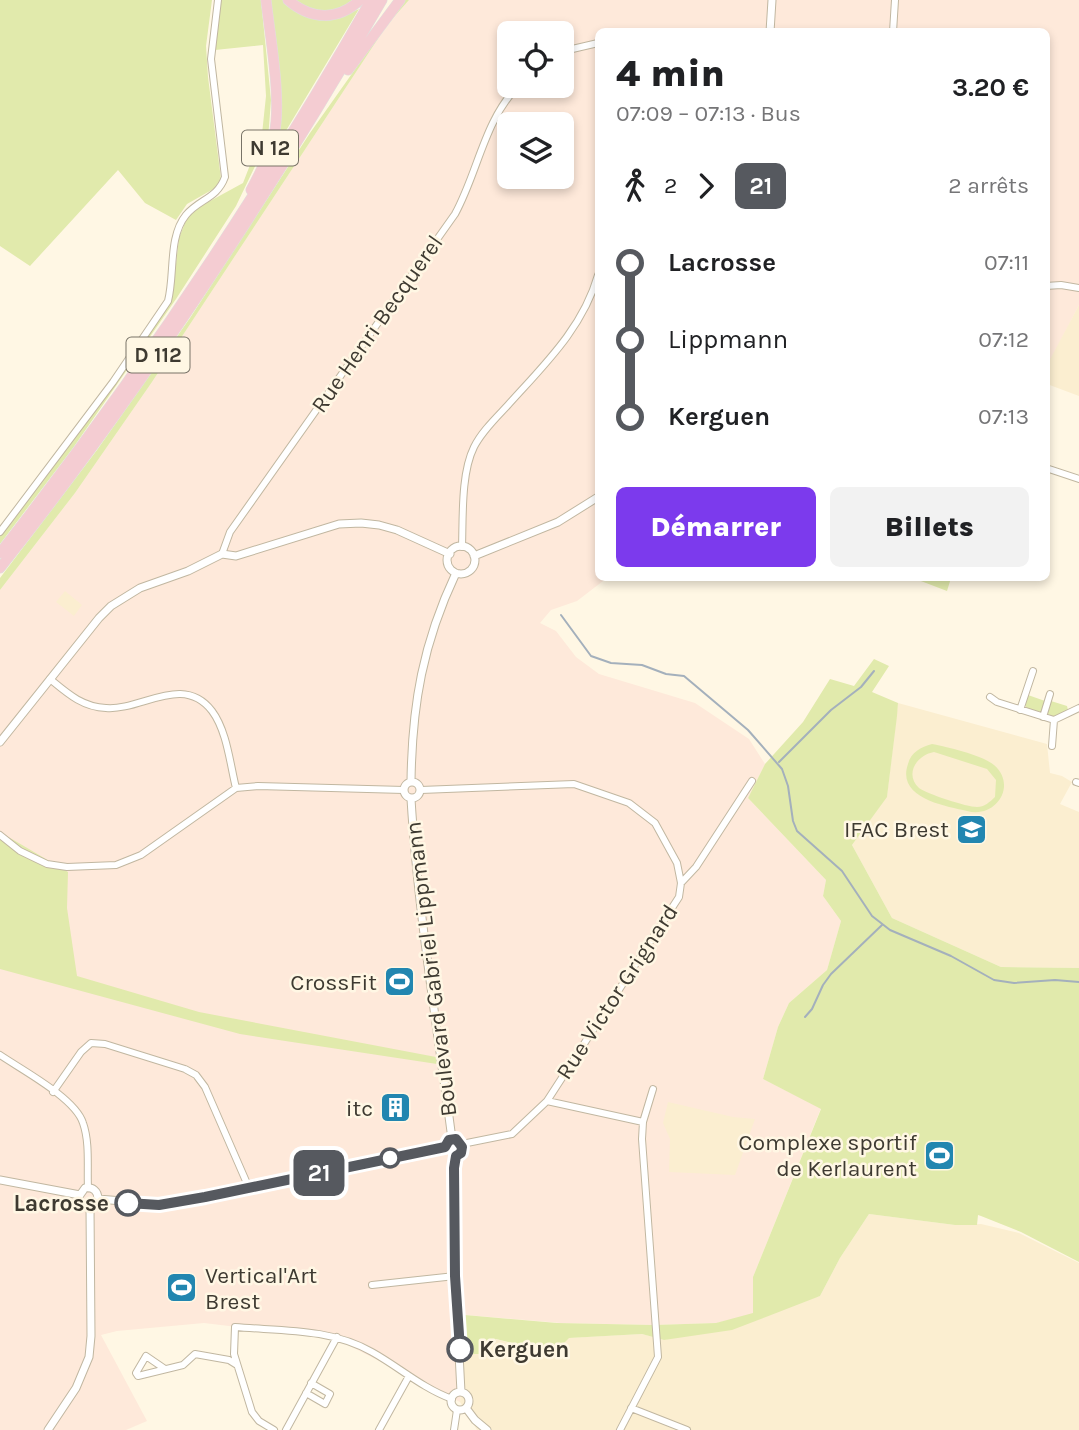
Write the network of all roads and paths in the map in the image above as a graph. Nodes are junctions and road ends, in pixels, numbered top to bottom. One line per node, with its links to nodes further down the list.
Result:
1 (218, 0): 24 (street)
2 (267, 0): 17 (highway, N 12)
3 (288, 0): 4 (highway)
4 (360, 0)
5 (372, 0): 16 (highway, N 12)
6 (382, 0): 15 (highway, N 12)
7 (400, 0): 15 (highway, N 12)
8 (771, 0): 10 (street)
9 (895, 0): 11 (street)
10 (769, 28)
11 (893, 28)
12 (595, 44): 13 (street)
13 (574, 49)
14 (509, 98): 27 (street, Rue Henri Becquerel)
15 (303, 133): 30 (highway, D 112)
16 (288, 140): 17 (highway, D 112)
17 (200, 278): 26 (highway, D 112)
18 (595, 283): 25 (street)
19 (1050, 286): 20 (street)
20 (1079, 288)
21 (1050, 469): 22 (street)
22 (1079, 479)
23 (595, 499): 29 (street)
24 (0, 532)
25 (462, 547): 28 (street); 29 (street)
26 (0, 553)
27 (222, 554): 28 (street); 33 (street)
28 (450, 554): 31 (street)
29 (474, 556): 31 (street)
30 (0, 568)
31 (456, 573): 43 (street)
32 (1033, 671): 37 (street)
33 (50, 679): 40 (street); 44 (street)
34 (1050, 694): 38 (street)
35 (990, 697): 37 (street)
36 (1079, 708): 39 (street)
37 (1020, 710): 38 (street)
38 (1043, 717): 39 (street)
39 (1054, 720): 41 (street)
40 (0, 742)
41 (1052, 746)
42 (752, 781): 49 (street)
43 (411, 782): 45 (street); 46 (street)
44 (236, 788): 45 (street); 48 (street)
45 (404, 790): 47 (street)
46 (421, 790): 47 (street); 49 (street, Rue Victor Grignard)
47 (411, 799): 55 (street, Boulevard Gabriel Lippmann)
48 (0, 835)
49 (681, 883): 53 (street, Rue Victor Grignard)
50 (0, 1055): 52 (street)
51 (653, 1089): 54 (street)
52 (53, 1092): 60 (street); 61 (street)
53 (547, 1101): 54 (street); 56 (street, Rue Victor Grignard)
54 (643, 1122): 75 (street)
55 (452, 1139): 56 (street); 57 (street)
56 (462, 1144): 58 (street)
57 (445, 1147): 58 (street); 61 (street)
58 (456, 1156): 65 (street)
59 (0, 1180): 62 (street)
60 (88, 1188): 62 (street); 63 (street)
61 (249, 1188): 63 (street)
62 (79, 1195): 64 (street)
63 (98, 1199): 64 (street)
64 (89, 1207): 77 (street)
65 (455, 1276): 66 (street); 72 (street)
66 (372, 1285)
67 (337, 1337): 68 (street); 70 (street); 71 (street)
68 (237, 1365): 69 (street); 78 (street)
69 (165, 1369)
70 (409, 1376): 74 (street); 80 (street)
71 (311, 1383): 73 (street); 73 (street)
72 (461, 1392): 74 (street); 76 (street)
73 (306, 1393): 79 (street)
74 (452, 1399): 76 (street)
75 (631, 1408): 83 (street); 84 (street)
76 (462, 1409): 81 (street); 82 (street)
77 (48, 1430)
78 (274, 1430)
79 (286, 1430)
80 (379, 1430)
81 (454, 1430)
82 (487, 1430)
83 (620, 1430)
84 (687, 1430)

